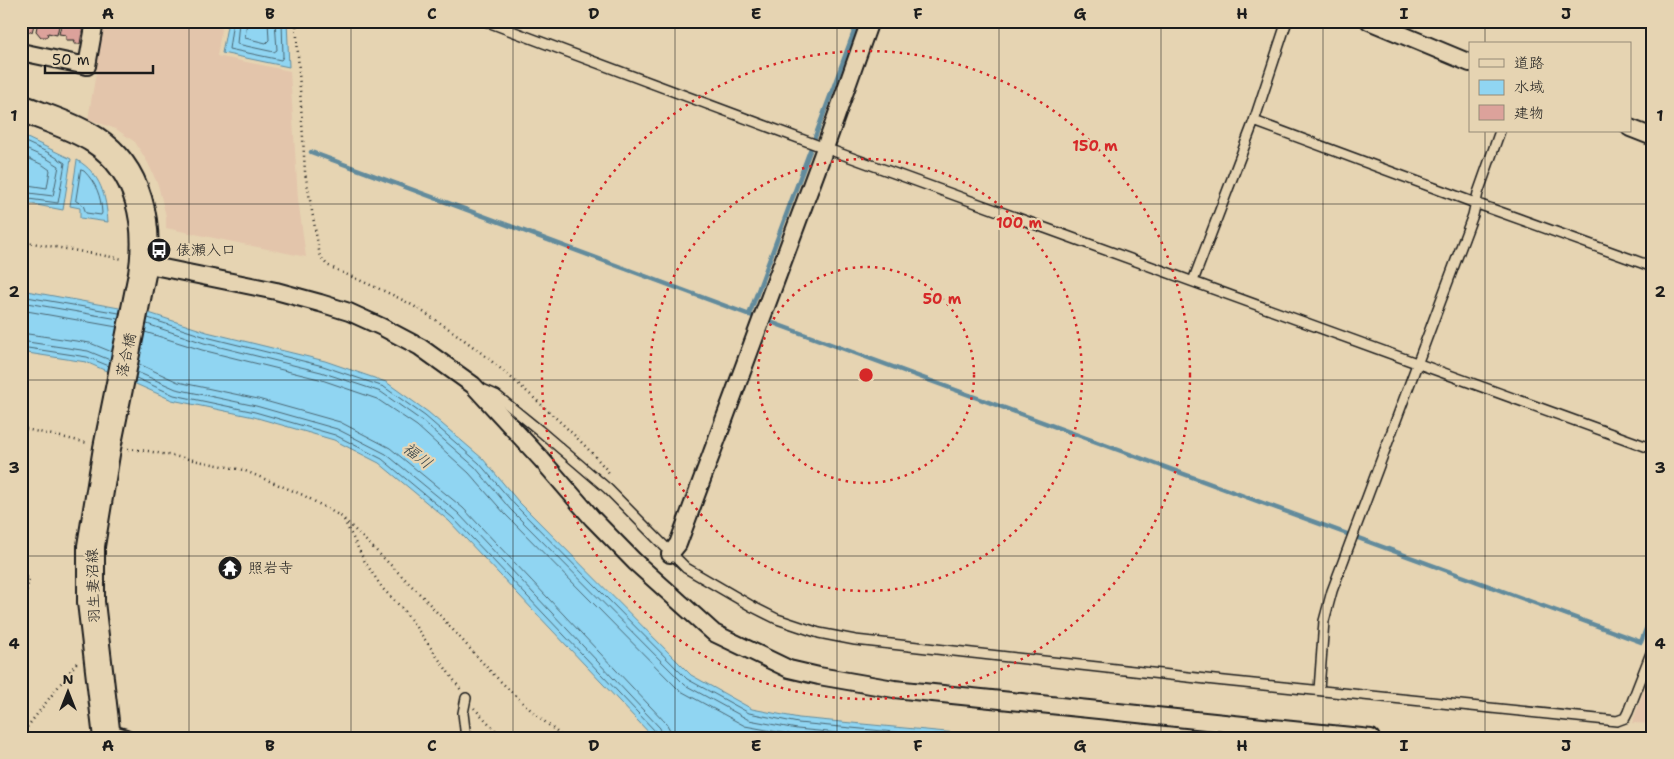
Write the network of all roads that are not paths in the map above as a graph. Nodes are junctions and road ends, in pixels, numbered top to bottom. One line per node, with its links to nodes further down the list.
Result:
1 (95, 21): 6 (street)
2 (484, 21): 13 (lane)
3 (870, 21): 13 (street)
4 (1287, 21): 9 (lane)
5 (1369, 21): 7 (street)
6 (21, 52)
7 (1469, 62)
8 (21, 108): 15 (main road)
9 (1254, 121): 14 (lane); 17 (lane)
10 (1632, 129): 12 (street)
11 (1500, 132): 14 (lane)
12 (1653, 137)
13 (824, 148): 17 (lane); 22 (street)
14 (1475, 203): 16 (lane); 18 (lane)
15 (137, 266): 19 (street); 20 (main road, 落合橋)
16 (1653, 267)
17 (1193, 281): 18 (lane)
18 (1417, 365): 21 (lane); 24 (lane)
19 (473, 385): 22 (lane); 28 (street)
20 (108, 442): 26 (main road, 羽生妻沼線)
21 (1653, 449)
22 (670, 554): 24 (lane)
23 (1653, 648): 24 (lane)
24 (1319, 690)
25 (466, 698): 27 (lane)
26 (113, 736)
27 (466, 738)
28 (1371, 738)

